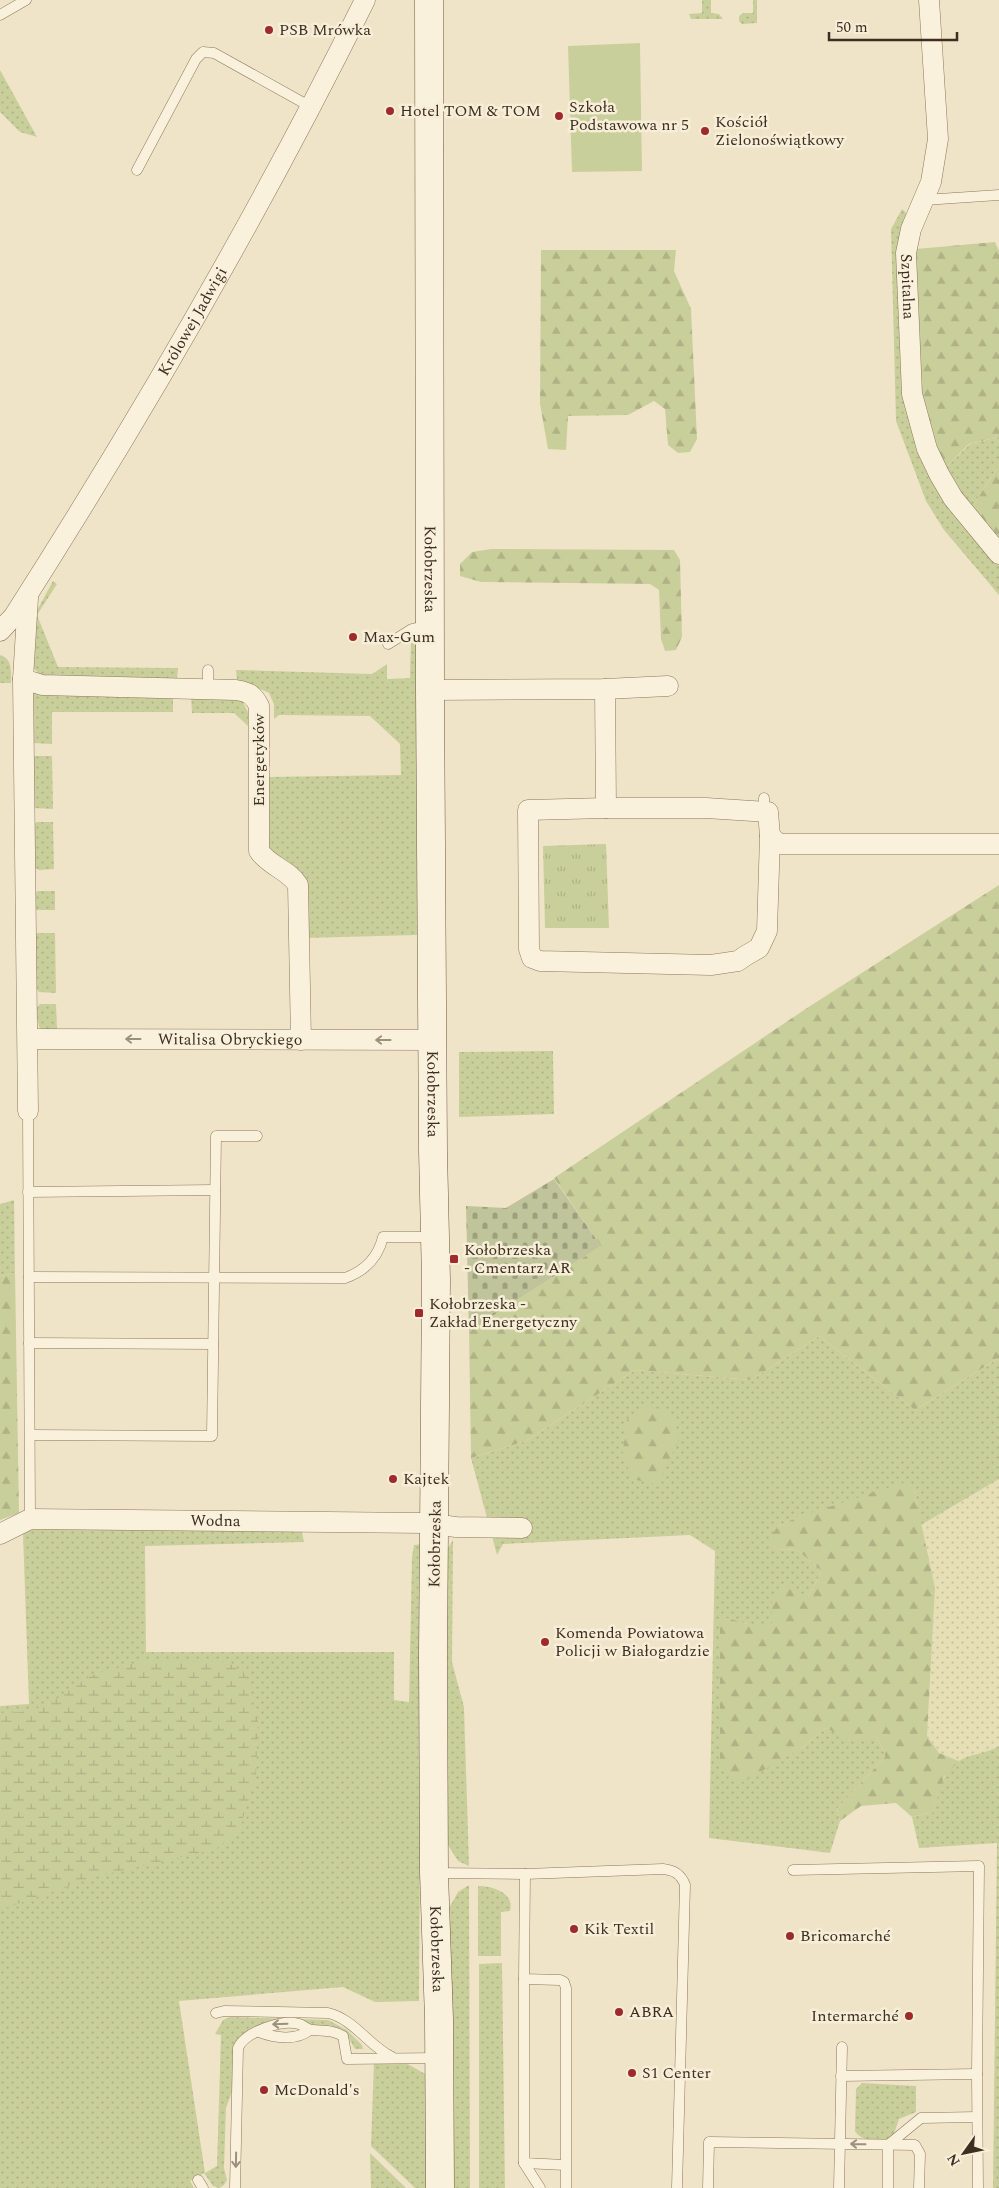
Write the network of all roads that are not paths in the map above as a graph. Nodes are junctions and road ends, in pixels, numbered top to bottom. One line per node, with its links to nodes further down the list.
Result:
1 (26, 0): 5 (lane)
2 (364, 0): 6 (street, Królowej Jadwigi)
3 (429, 0): 12 (main road, Kołobrzeska)
4 (929, 0): 9 (street, Szpitalna)
5 (0, 15)
6 (311, 107): 7 (lane); 11 (street, Królowej Jadwigi)
7 (137, 170)
8 (999, 195): 9 (lane)
9 (924, 200): 10 (street, Szpitalna)
10 (999, 554)
11 (29, 592): 13 (street, Królowej Jadwigi); 16 (street)
12 (431, 624): 15 (lane); 19 (main road, Kołobrzeska)
13 (0, 631)
14 (0, 642): 16 (street, Energetyków)
15 (388, 644)
16 (23, 670): 23 (street); 24 (street, Energetyków)
17 (668, 686): 18 (street)
18 (605, 689): 19 (street); 20 (street)
19 (430, 690): 25 (main road, Kołobrzeska)
20 (606, 808): 21 (street); 21 (street)
21 (770, 836): 22 (street)
22 (999, 844)
23 (28, 1039): 24 (street, Witalisa Obryckiego, one-way to 23); 26 (street)
24 (301, 1040): 25 (street, Witalisa Obryckiego, one-way to 24)
25 (432, 1040): 30 (main road, Kołobrzeska)
26 (28, 1111): 29 (lane)
27 (257, 1136): 28 (lane)
28 (215, 1190): 29 (lane); 32 (lane)
29 (28, 1192): 31 (lane)
30 (435, 1237): 32 (lane); 37 (main road, Kołobrzeska)
31 (29, 1277): 32 (lane); 33 (lane)
32 (215, 1279): 34 (lane)
33 (29, 1343): 34 (lane); 35 (lane)
34 (213, 1344): 35 (lane)
35 (30, 1435): 36 (lane)
36 (30, 1519): 37 (street, Wodna); 39 (street, Wodna)
37 (435, 1523): 38 (street, Wodna); 41 (main road, Kołobrzeska)
38 (522, 1528)
39 (0, 1534)
40 (793, 1870): 48 (lane)
41 (434, 1873): 42 (lane); 46 (main road, Kołobrzeska)
42 (525, 1874): 43 (lane); 60 (lane)
43 (524, 1979): 53 (lane); 54 (lane)
44 (216, 2013): 47 (lane)
45 (842, 2047): 49 (lane)
46 (439, 2058): 47 (lane); 57 (main road, Kołobrzeska)
47 (396, 2059): 55 (lane, one-way to 55)
48 (977, 2074): 49 (lane); 50 (lane)
49 (841, 2076): 51 (lane)
50 (977, 2117): 52 (lane); 65 (lane)
51 (839, 2144): 52 (lane, one-way to 51); 61 (lane); 62 (lane)
52 (888, 2145): 63 (lane); 64 (lane)
53 (524, 2163): 54 (lane); 58 (lane)
54 (566, 2165): 59 (lane)
55 (235, 2188): 56 (lane)
56 (241, 2188)
57 (440, 2188)
58 (540, 2188)
59 (566, 2188)
60 (677, 2188)
61 (708, 2188)
62 (839, 2188)
63 (888, 2188)
64 (919, 2188)
65 (978, 2188)

